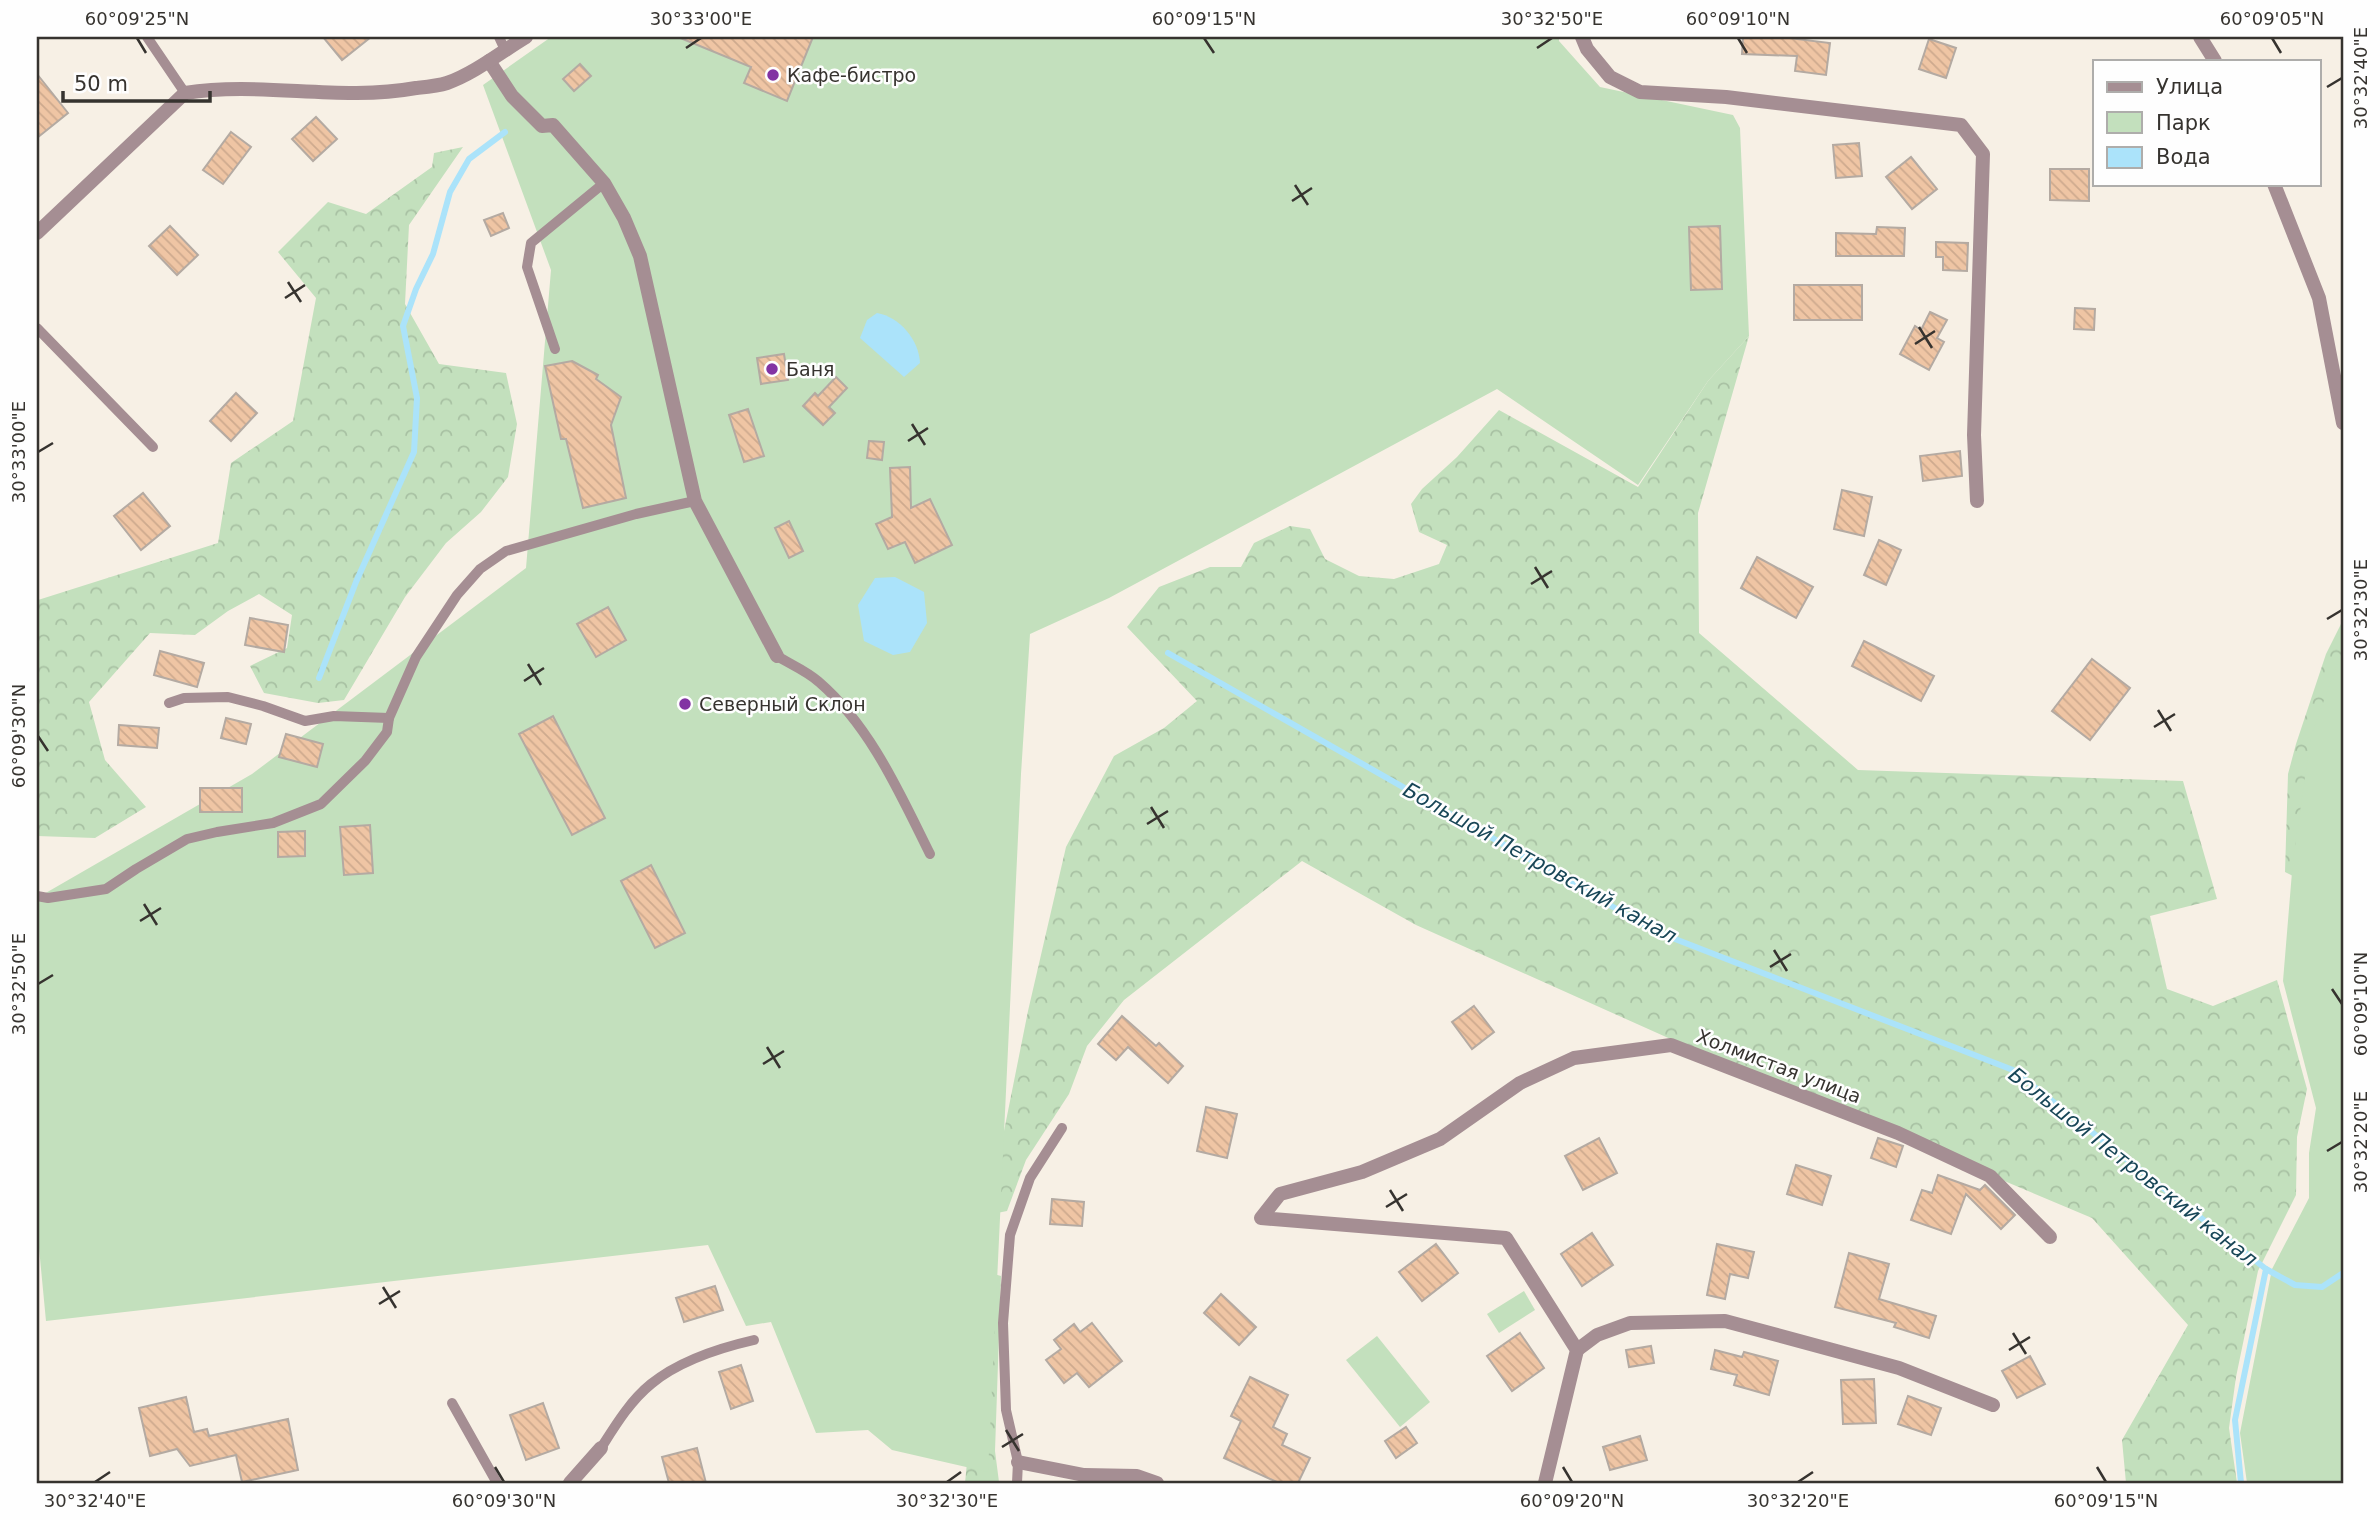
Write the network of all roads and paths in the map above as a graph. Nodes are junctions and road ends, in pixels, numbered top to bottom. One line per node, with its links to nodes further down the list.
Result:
1 (147, 37): 8 (lane)
2 (526, 37): 5 (street)
3 (1582, 37): 17 (street)
4 (2200, 37): 6 (street)
5 (502, 44): 7 (street)
6 (2214, 60)
7 (489, 61): 8 (street); 9 (street)
8 (185, 93): 11 (street)
9 (604, 183): 13 (lane); 16 (street)
10 (2275, 186): 14 (street)
11 (37, 233)
12 (37, 328): 15 (lane)
13 (555, 349)
14 (2343, 423)
15 (153, 447)
16 (695, 501): 18 (street); 20 (lane)
17 (1977, 501)
18 (777, 656): 21 (lane)
19 (169, 703): 20 (lane)
20 (389, 718): 22 (lane)
21 (930, 854)
22 (37, 896)
23 (1062, 1128): 30 (lane)
24 (2050, 1237): 26 (street, Холмистая улица)
25 (754, 1340): 29 (lane)
26 (1577, 1350): 28 (street); 35 (street)
27 (452, 1403): 31 (lane)
28 (1993, 1405)
29 (601, 1448): 32 (street)
30 (1018, 1462): 33 (lane); 34 (street)
31 (497, 1483)
32 (570, 1483)
33 (1017, 1483)
34 (1157, 1483)
35 (1545, 1483)

